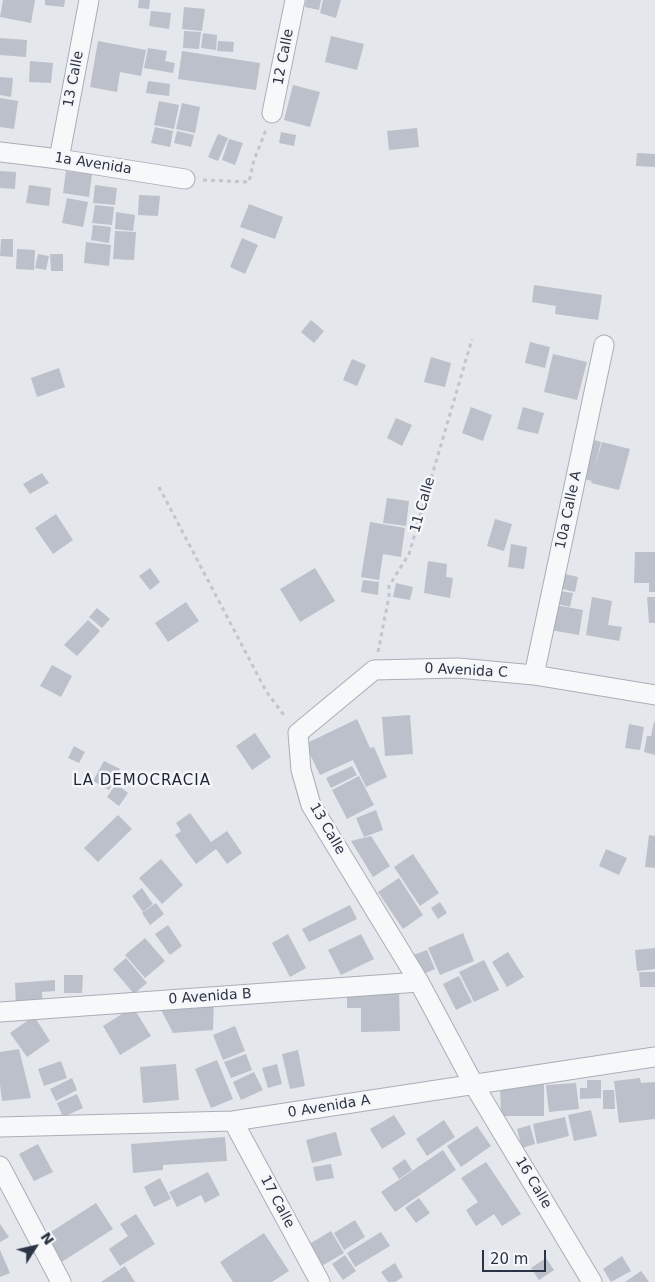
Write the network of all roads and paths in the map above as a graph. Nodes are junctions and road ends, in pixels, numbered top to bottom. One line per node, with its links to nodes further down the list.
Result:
1 (90, 0): 5 (street, 13 Calle)
2 (294, 0): 3 (street, 12 Calle)
3 (272, 113): 6 (path)
4 (0, 152): 5 (street, 1a Avenida)
5 (59, 158): 6 (street, 1a Avenida)
6 (185, 179)
7 (472, 339): 10 (path, 11 Calle)
8 (604, 345): 11 (street, 10a Calle A)
9 (159, 487): 13 (path)
10 (374, 670): 11 (street, 0 Avenida C); 13 (street)
11 (534, 676): 12 (street, 0 Avenida C)
12 (655, 695)
13 (298, 734): 14 (street, 13 Calle)
14 (419, 982): 15 (street, 0 Avenida B); 17 (street, 13 Calle)
15 (0, 1012)
16 (655, 1058): 17 (street, 0 Avenida A)
17 (474, 1085): 18 (street, 0 Avenida A); 23 (street, 16 Calle)
18 (233, 1121): 19 (street, 0 Avenida A); 22 (street, 17 Calle)
19 (0, 1127)
20 (0, 1166): 21 (street)
21 (61, 1282)
22 (320, 1282)
23 (592, 1282)

